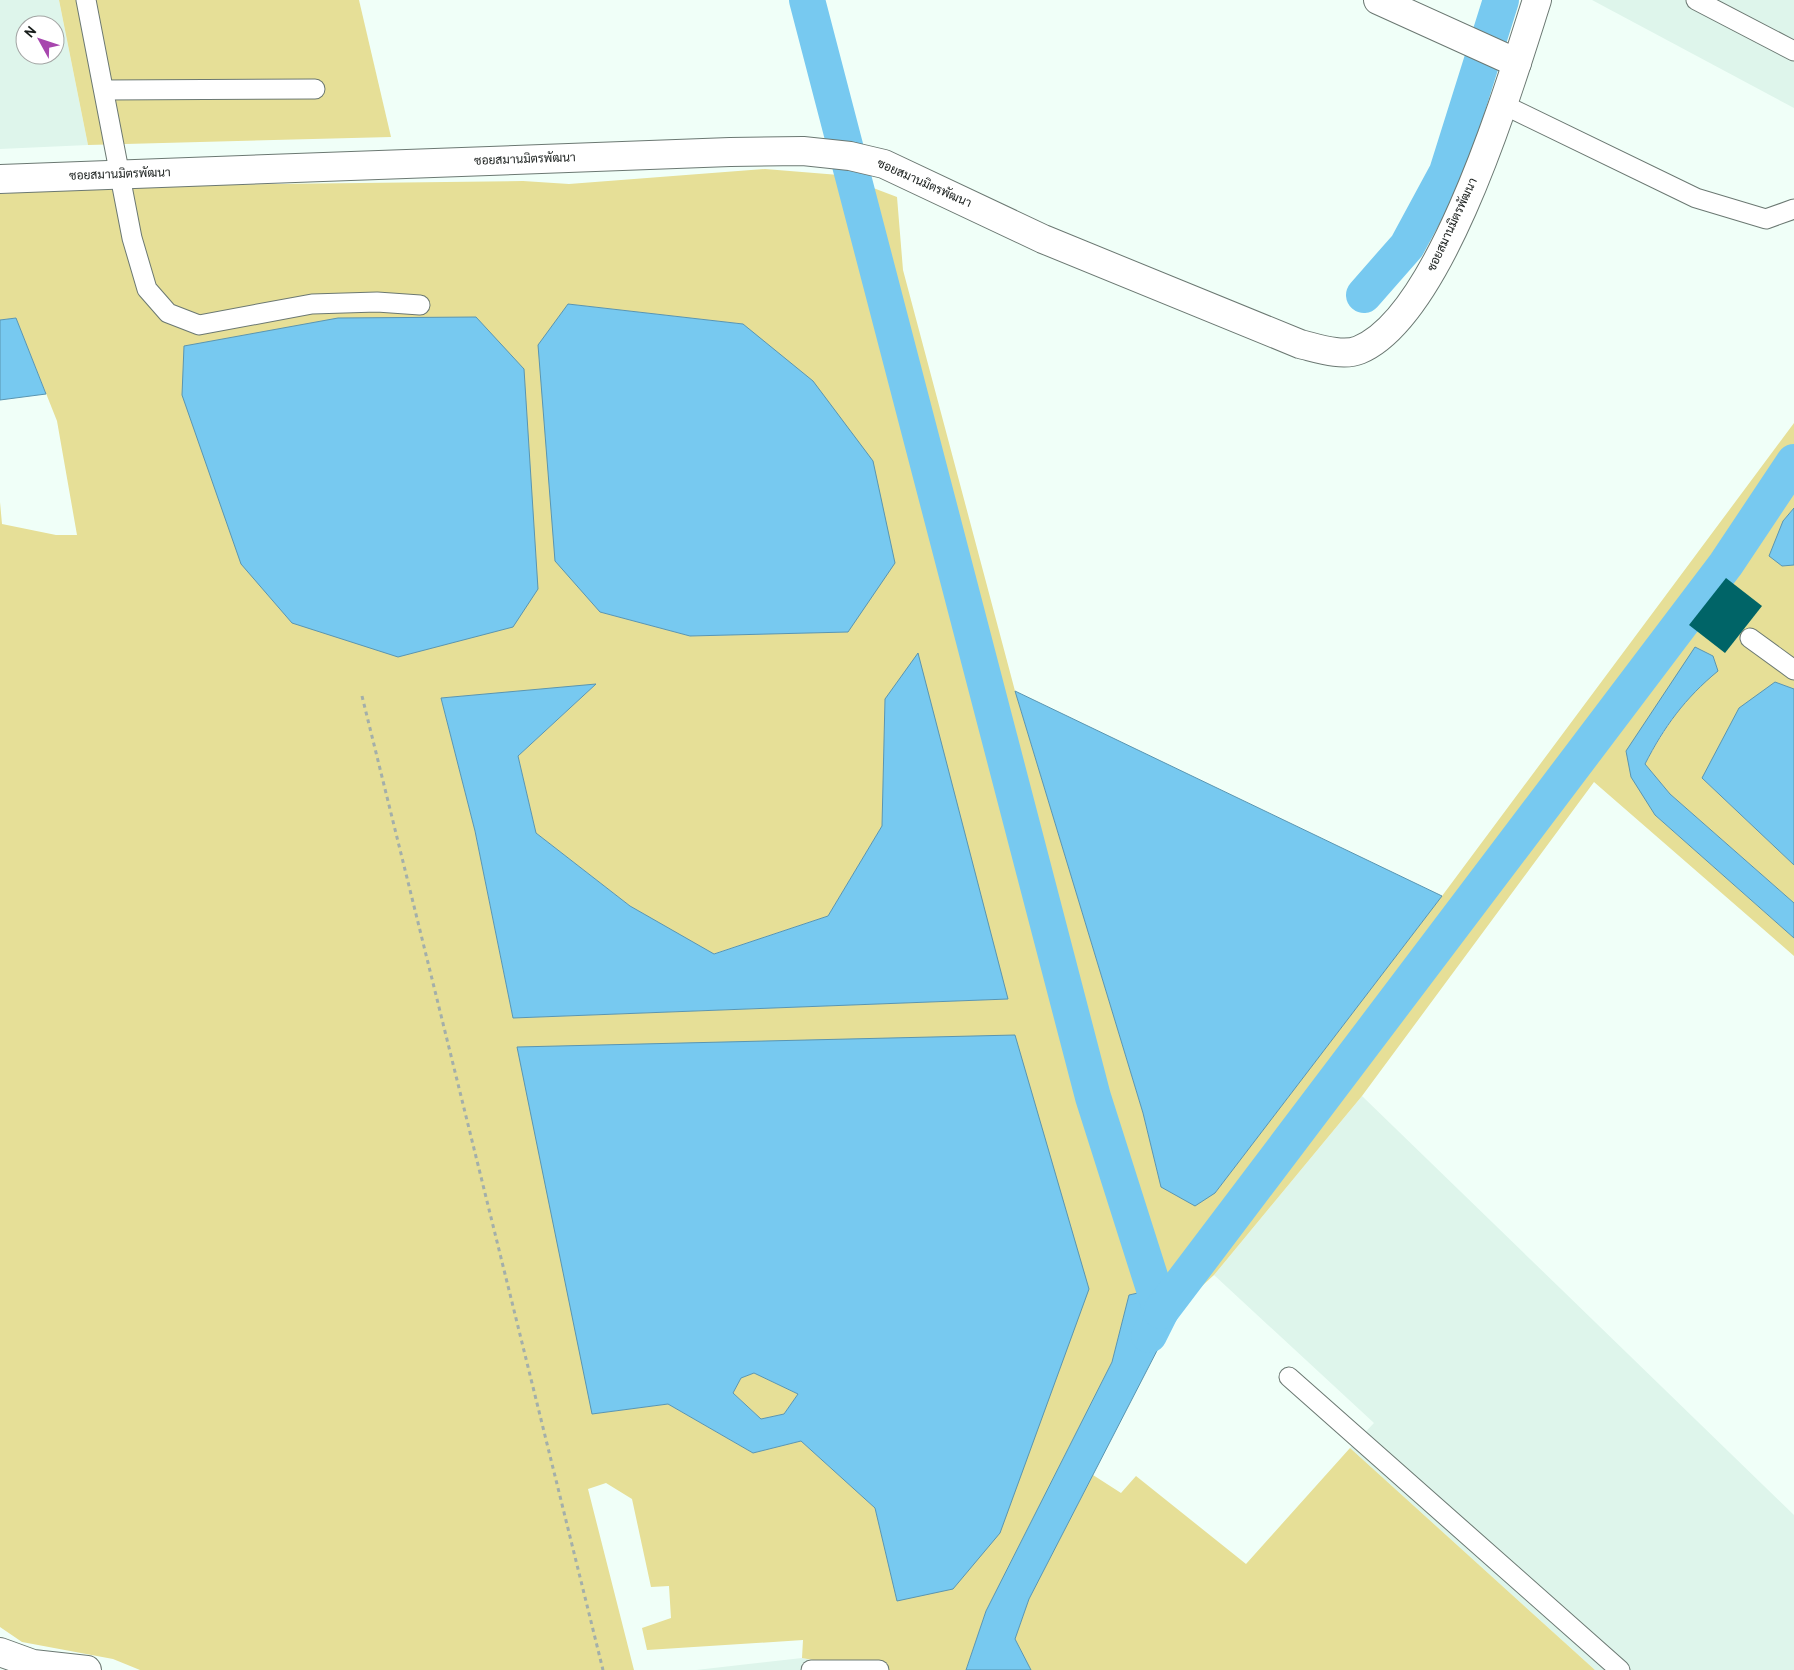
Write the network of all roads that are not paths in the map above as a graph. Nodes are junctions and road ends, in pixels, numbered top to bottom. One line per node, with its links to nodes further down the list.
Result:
1 (86, 0): 8 (lane)
2 (1378, 0): 6 (street)
3 (1537, 0): 6 (street, ซอยสมานมิตรพัฒนา)
4 (1696, 0): 5 (lane)
5 (1794, 50)
6 (1517, 63): 9 (street, ซอยสมานมิตรพัฒนา)
7 (315, 89): 8 (lane)
8 (104, 90): 10 (lane)
9 (1502, 104): 10 (street, ซอยสมานมิตรพัฒนา); 12 (lane)
10 (121, 175): 11 (street, ซอยสมานมิตรพัฒนา); 13 (lane)
11 (0, 179)
12 (1794, 209)
13 (420, 305)
14 (1750, 638): 15 (lane)
15 (1794, 670)
16 (1288, 1377): 21 (lane)
17 (0, 1653): 18 (street)
18 (87, 1670)
19 (811, 1670): 20 (lane)
20 (878, 1670)
21 (1620, 1670)

